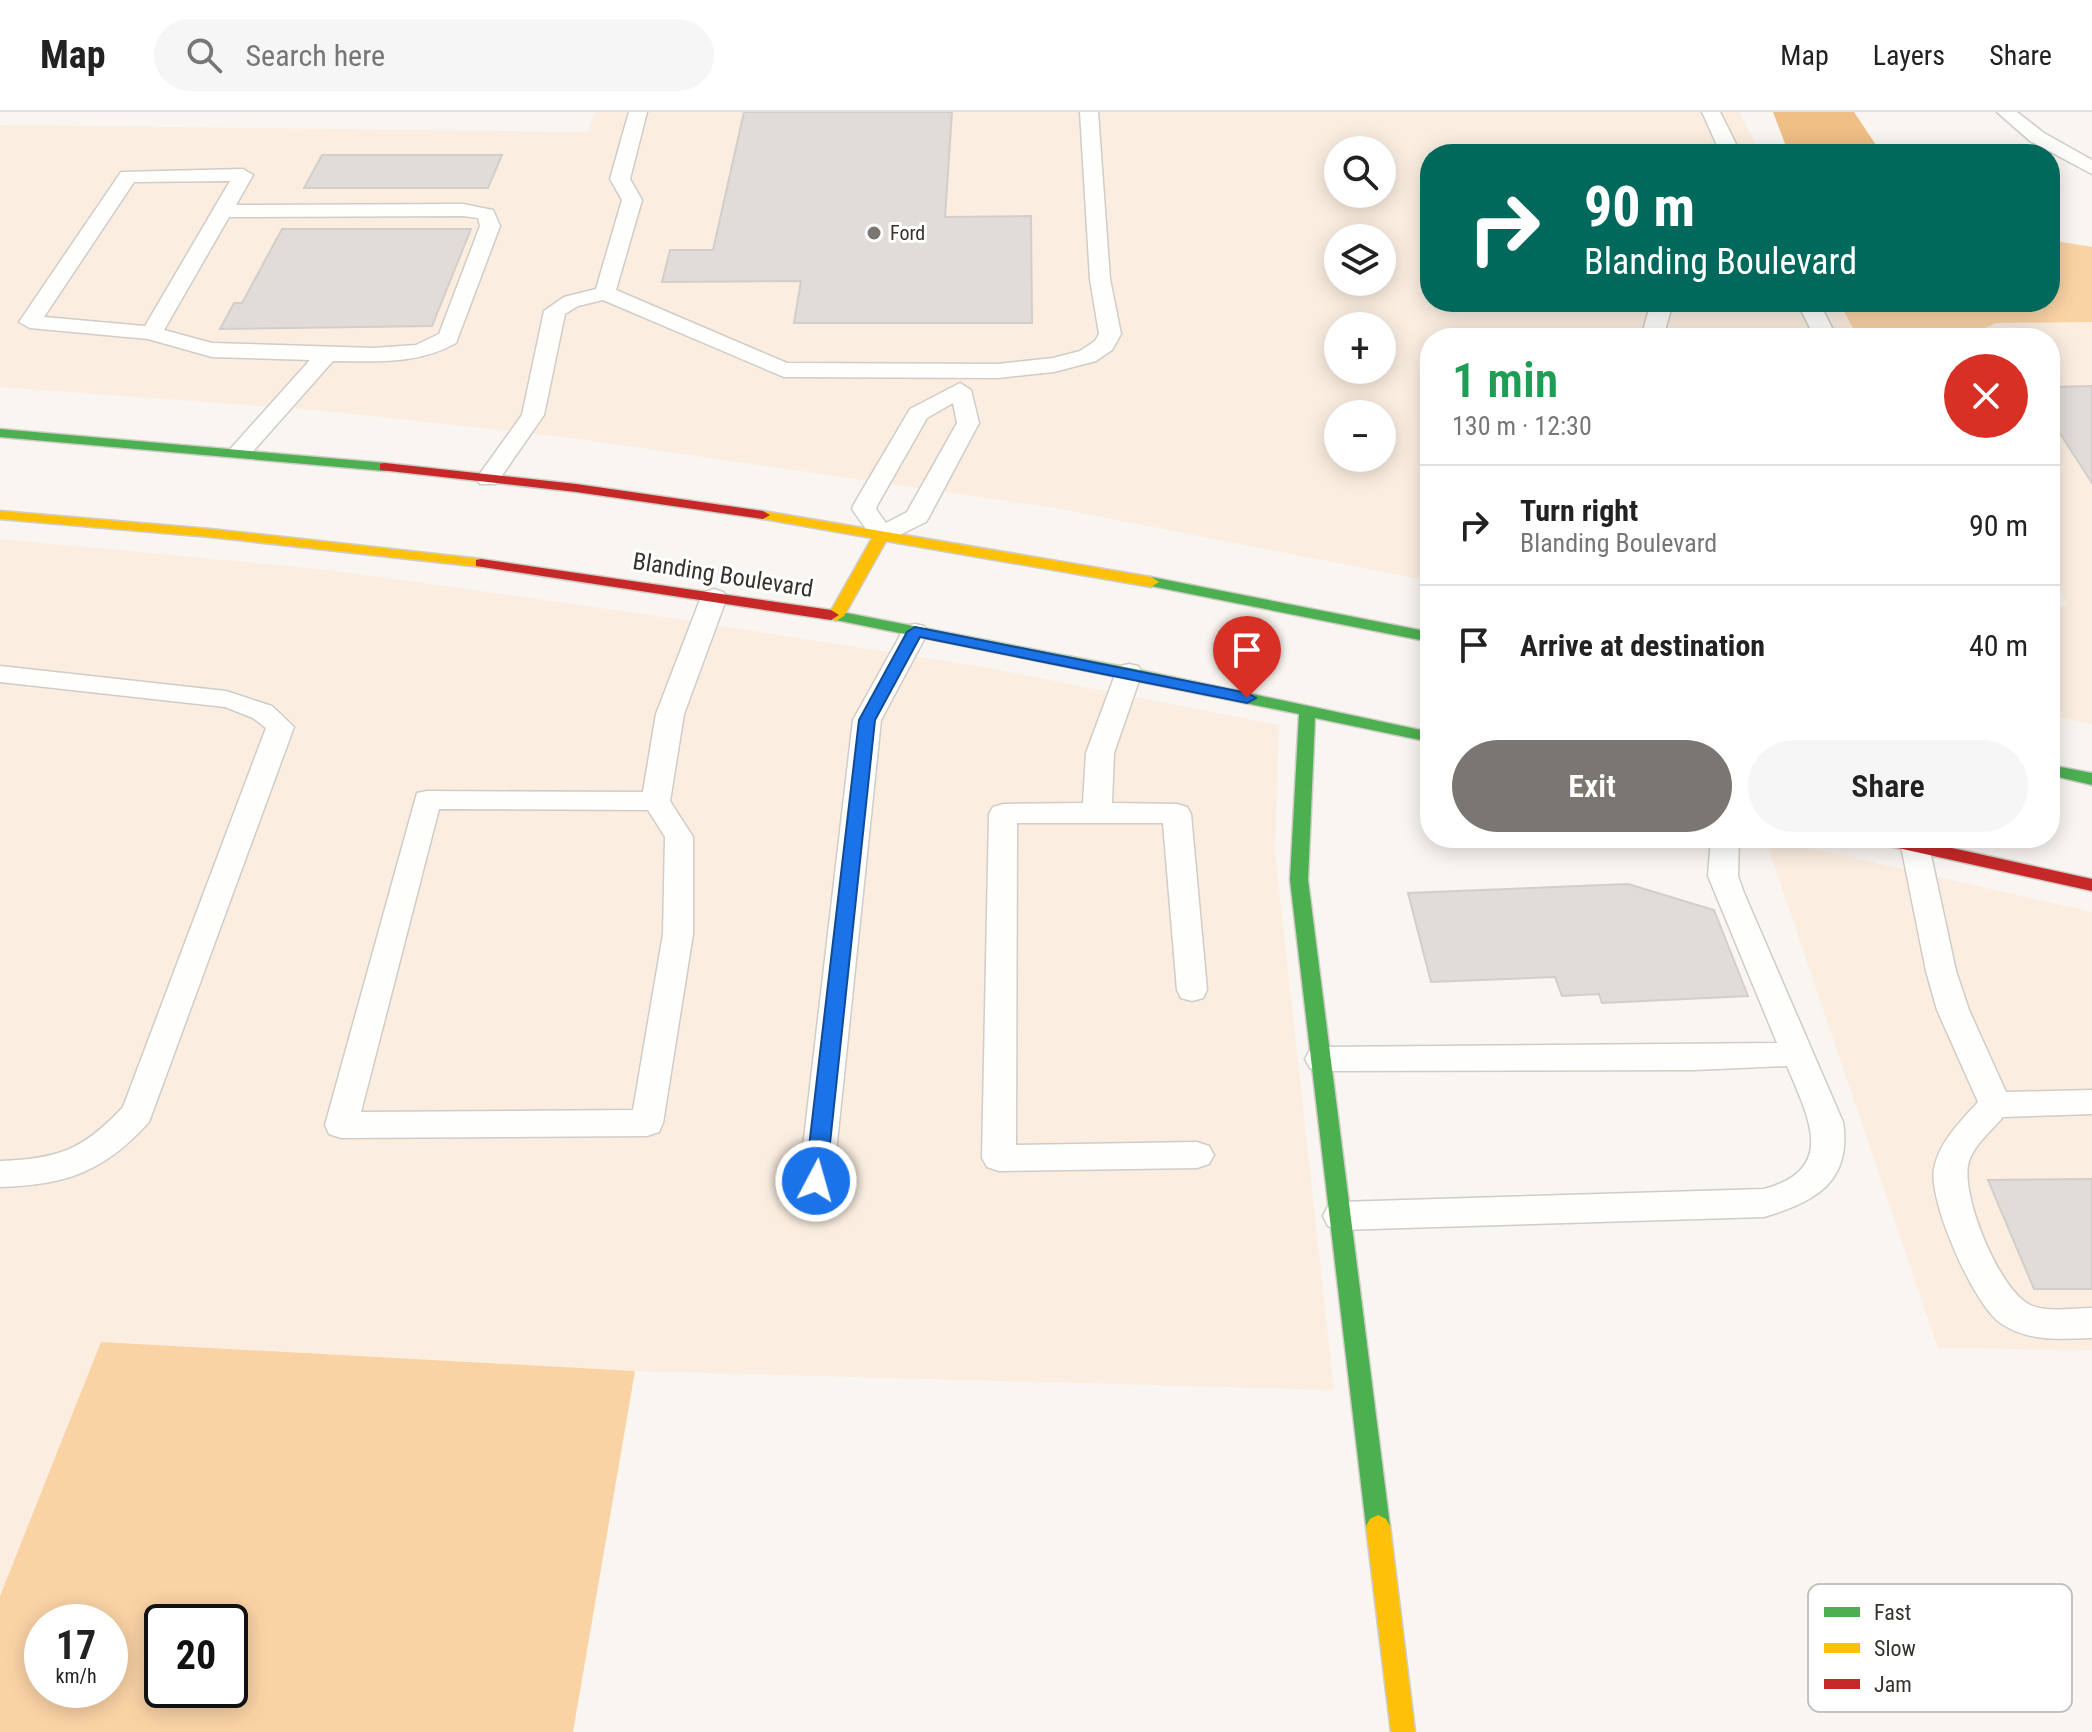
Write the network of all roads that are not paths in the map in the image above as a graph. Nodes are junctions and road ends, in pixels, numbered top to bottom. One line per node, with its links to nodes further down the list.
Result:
1 (638, 112): 10 (lane)
2 (1089, 112): 13 (lane)
3 (1711, 112): 5 (lane)
4 (2006, 112): 6 (lane)
5 (1726, 144)
6 (2049, 144)
7 (2060, 150): 8 (lane)
8 (2092, 168)
9 (223, 211): 11 (lane); 11 (lane); 12 (lane)
10 (605, 293): 13 (lane); 16 (lane)
11 (152, 333): 12 (lane)
12 (327, 354): 15 (lane)
13 (960, 381): 18 (lane); 18 (lane)
14 (0, 433): 15 (main road)
15 (240, 452): 16 (main road)
16 (488, 479): 18 (main road)
17 (0, 515): 19 (main road, Blanding Boulevard)
18 (882, 534): 20 (main road); 22 (main road)
19 (714, 597): 20 (main road, Blanding Boulevard); 29 (lane)
20 (836, 616): 21 (main road, Blanding Boulevard)
21 (915, 632): 23 (main road, Blanding Boulevard); 42 (lane)
22 (1420, 635)
23 (1129, 672): 25 (main road, Blanding Boulevard); 30 (lane)
24 (0, 674): 41 (lane)
25 (1307, 711): 26 (main road, Blanding Boulevard); 37 (main road)
26 (1420, 735)
27 (2060, 772): 28 (main road)
28 (2092, 779)
29 (656, 801): 29 (lane)
30 (1097, 812): 35 (lane); 40 (lane)
31 (1724, 848): 36 (lane)
32 (1915, 848): 39 (lane)
33 (1924, 848): 34 (main road)
34 (2092, 885)
35 (1192, 990)
36 (1799, 1054): 37 (lane); 43 (lane)
37 (1321, 1059): 43 (main road)
38 (2092, 1102): 39 (lane)
39 (1995, 1105): 44 (lane)
40 (1197, 1155)
41 (0, 1174)
42 (816, 1181)
43 (1340, 1216): 45 (main road)
44 (2092, 1323)
45 (1403, 1732)

